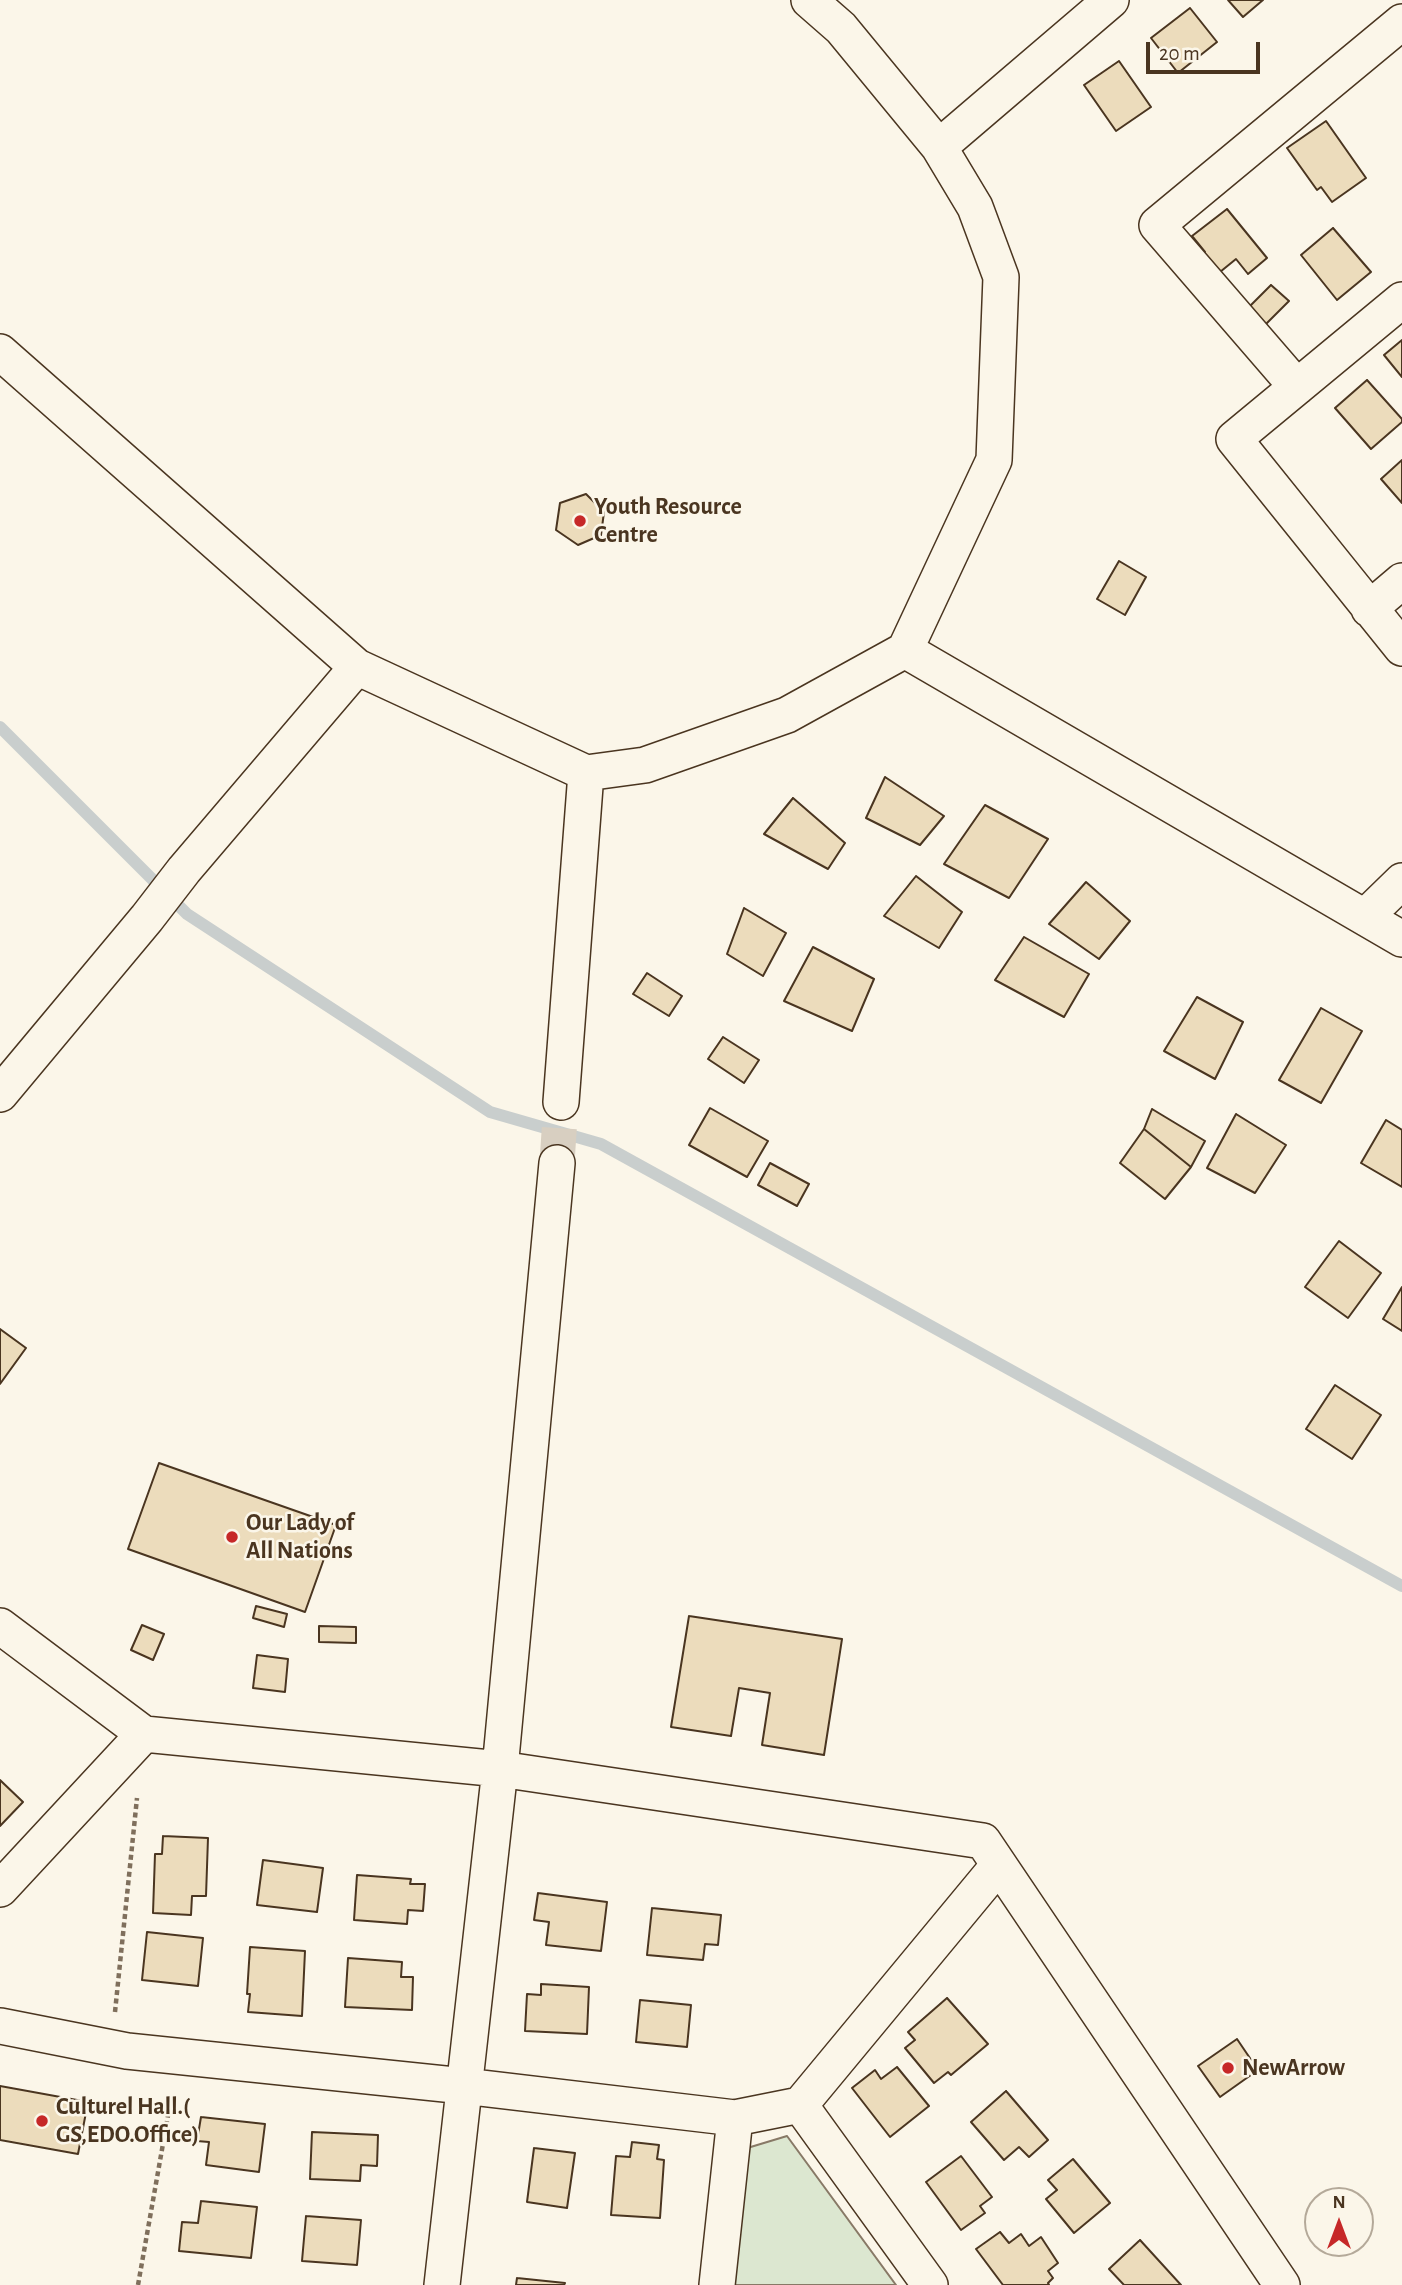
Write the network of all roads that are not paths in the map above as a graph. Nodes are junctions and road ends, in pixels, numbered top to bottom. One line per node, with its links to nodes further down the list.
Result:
1 (809, 0): 4 (street)
2 (1111, 0): 4 (street)
3 (1402, 22): 7 (street)
4 (939, 147): 11 (street)
5 (1402, 300): 7 (street)
6 (0, 352): 12 (street)
7 (1297, 387): 9 (street)
8 (1402, 581): 9 (street)
9 (1369, 609): 10 (street)
10 (1402, 648)
11 (905, 650): 13 (street); 15 (street)
12 (357, 667): 13 (street); 17 (street)
13 (586, 773): 18 (street)
14 (1402, 881): 15 (street)
15 (1365, 917): 16 (street)
16 (1402, 939)
17 (0, 1094)
18 (561, 1102)
19 (557, 1163): 22 (street)
20 (0, 1626): 21 (street)
21 (144, 1734): 22 (street); 24 (street)
22 (500, 1769): 23 (street); 26 (street)
23 (998, 1866): 27 (street); 32 (street)
24 (0, 1889)
25 (0, 2026): 26 (street)
26 (464, 2085): 28 (street); 29 (street)
27 (800, 2105): 28 (street); 31 (street)
28 (736, 2118): 30 (street)
29 (442, 2285)
30 (717, 2285)
31 (930, 2285)
32 (1282, 2285)

